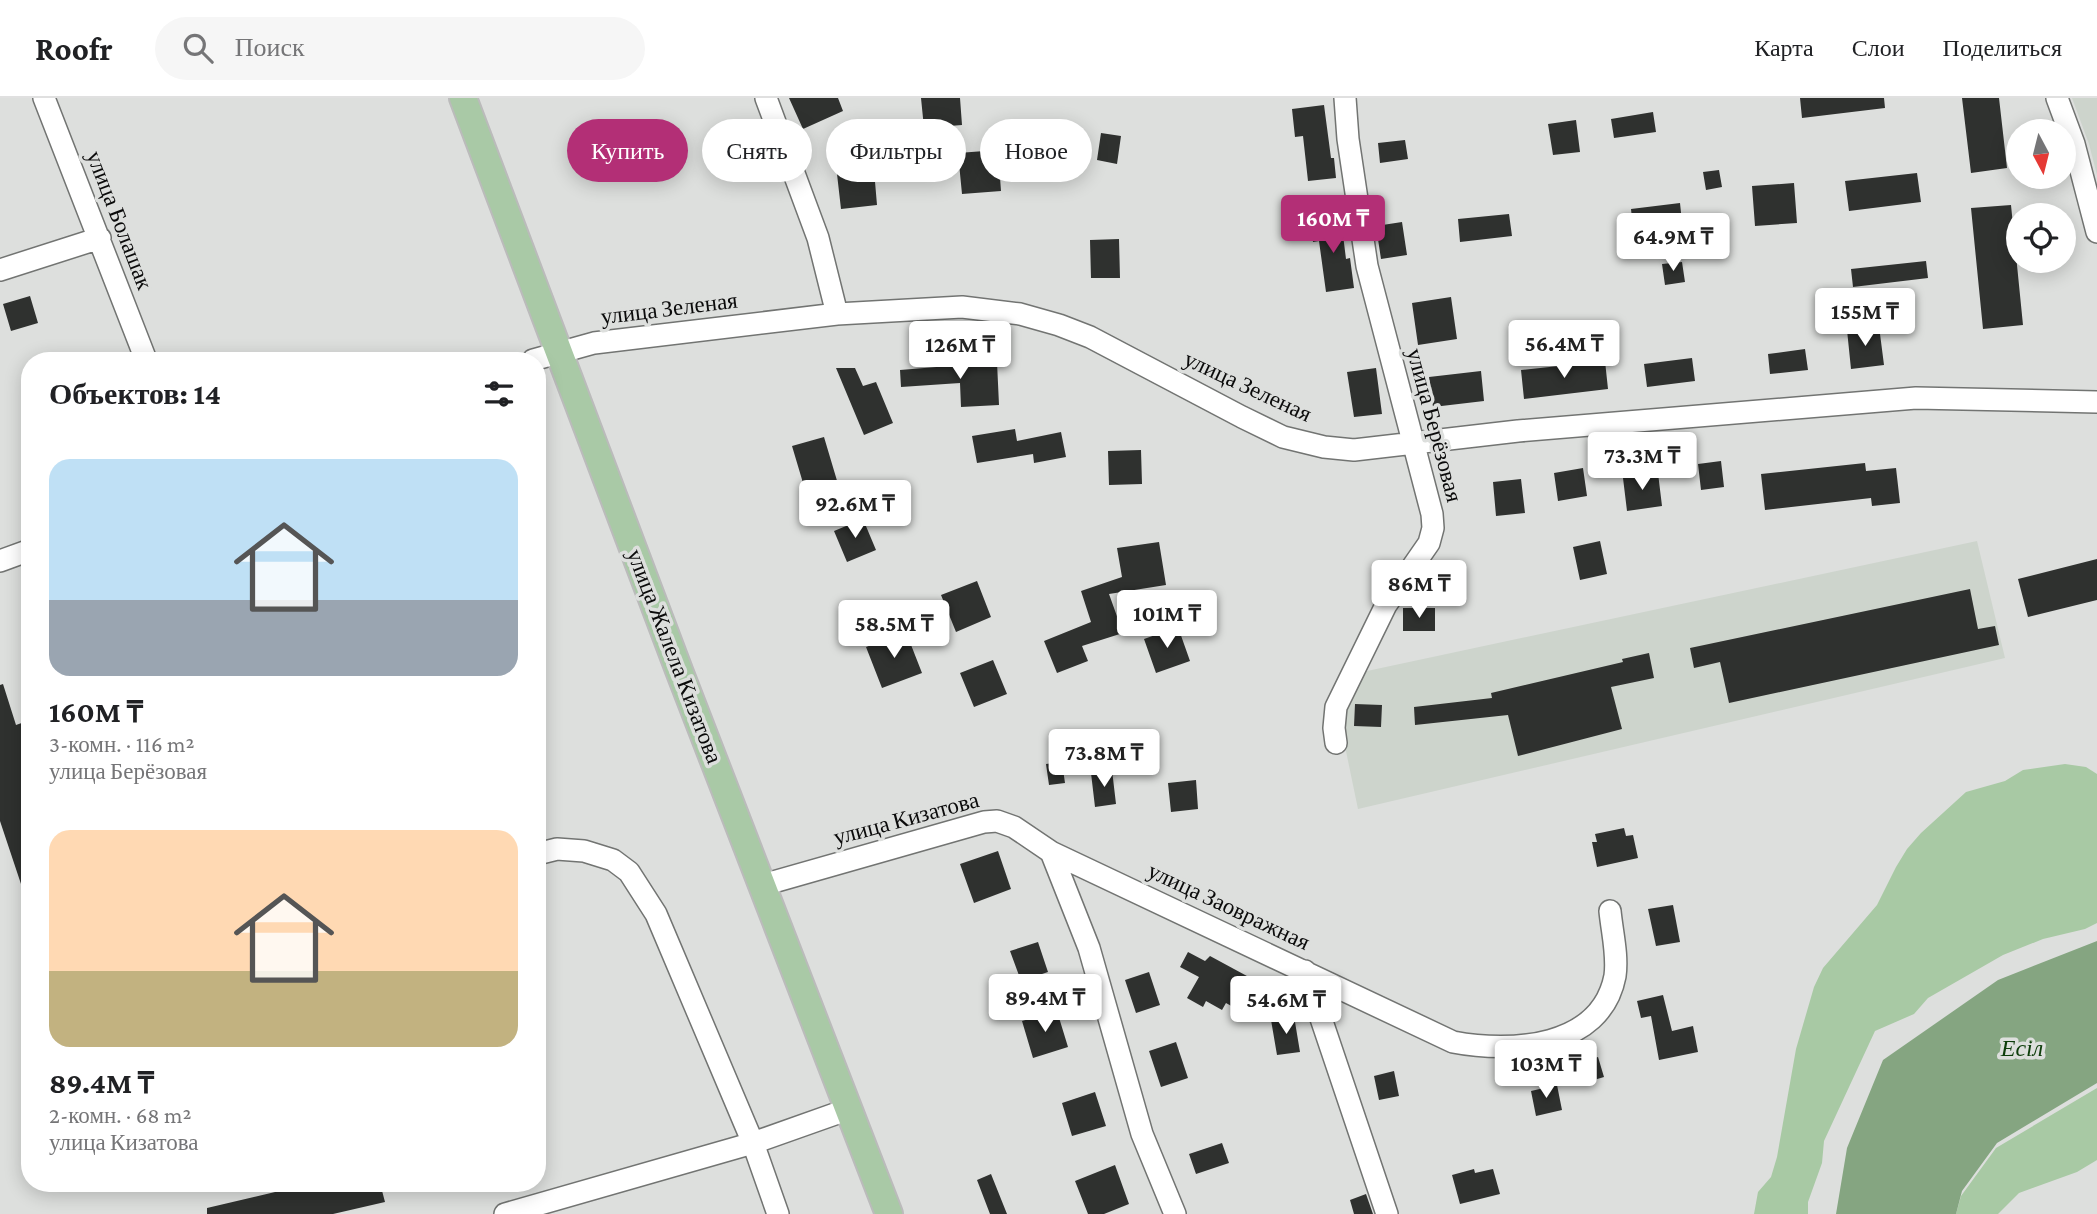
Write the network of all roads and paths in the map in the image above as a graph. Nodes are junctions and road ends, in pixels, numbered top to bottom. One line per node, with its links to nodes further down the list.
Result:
1 (44, 98): 7 (street, улица Болашак)
2 (463, 98): 11 (main road, улица Жалела Кизатова)
3 (766, 98): 9 (street)
4 (1345, 98): 14 (street, улица Берёзовая)
5 (2057, 98): 6 (street)
6 (2097, 232)
7 (100, 239): 8 (street); 10 (street, улица Болашак)
8 (0, 270)
9 (837, 314): 11 (street, улица Зеленая); 14 (street, улица Зеленая)
10 (143, 352)
11 (559, 352): 12 (street, улица Зеленая); 20 (main road, улица Жалела Кизатова)
12 (546, 356)
13 (2097, 402): 14 (street, улица Зеленая)
14 (1414, 444): 17 (street, улица Берёзовая)
15 (21, 553): 16 (street)
16 (0, 561)
17 (1336, 743)
18 (546, 852): 24 (street)
19 (1051, 852): 20 (street, улица Кизатова); 22 (street, улица Заовражная); 28 (street)
20 (763, 886): 23 (main road, улица Жалела Кизатова)
21 (1610, 911): 22 (street, улица Заовражная)
22 (1305, 971): 29 (street)
23 (849, 1109): 24 (street); 27 (main road, улица Жалела Кизатова)
24 (753, 1143): 25 (street); 26 (street)
25 (505, 1214)
26 (778, 1214)
27 (889, 1214)
28 (1175, 1214)
29 (1387, 1214)

